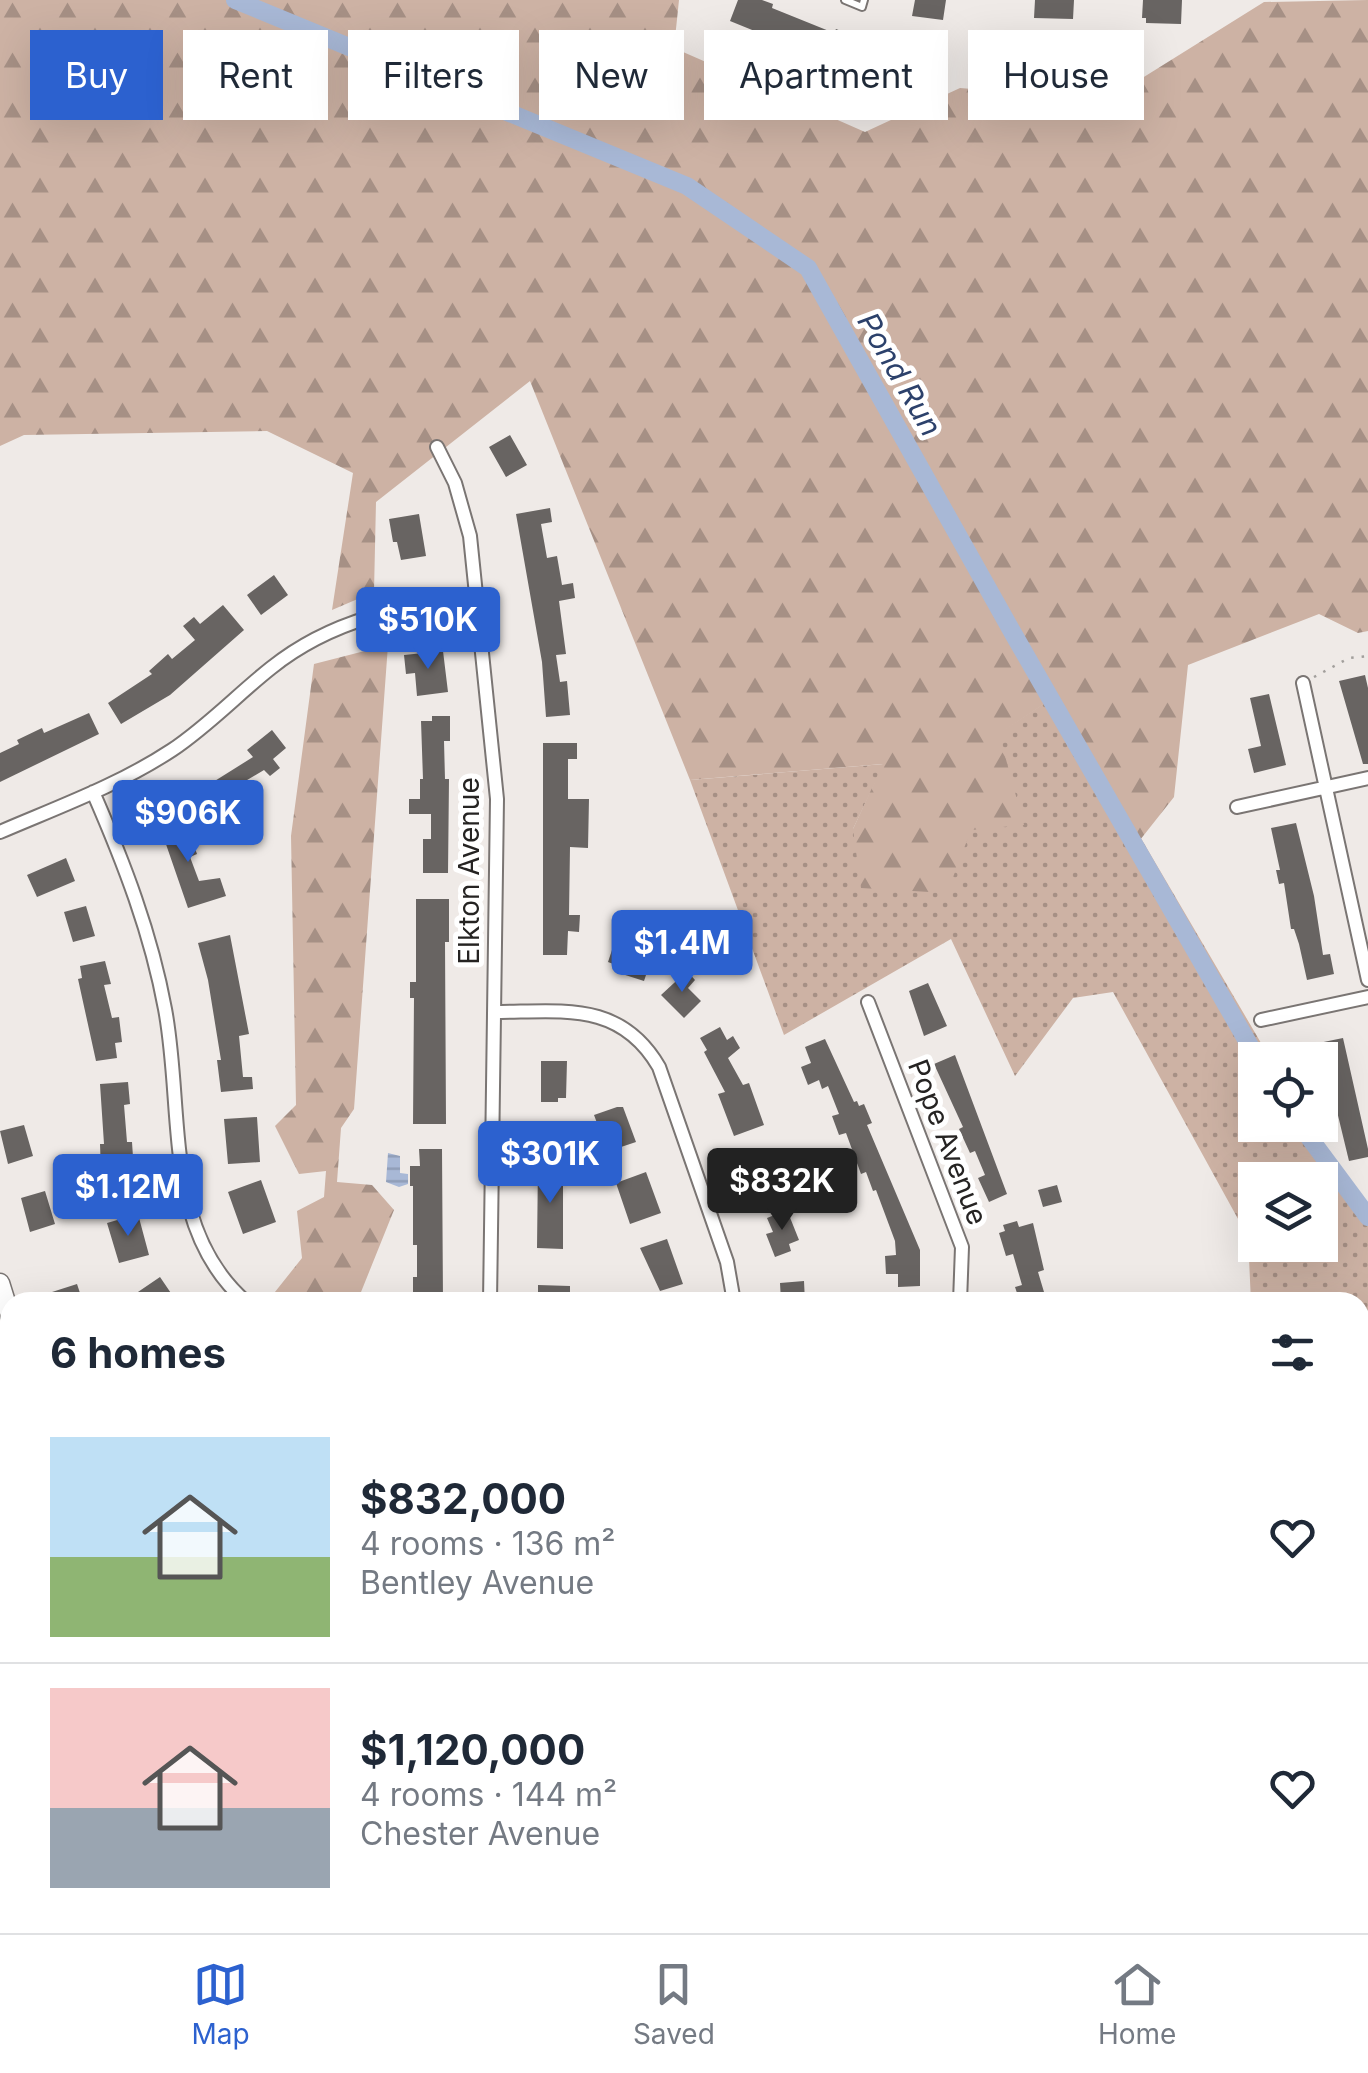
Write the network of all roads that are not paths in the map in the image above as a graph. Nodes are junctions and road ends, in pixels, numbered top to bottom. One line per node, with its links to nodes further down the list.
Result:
1 (845, 0): 2 (lane)
2 (864, 0)
3 (437, 448): 4 (street, Elkton Avenue)
4 (477, 596): 8 (street); 14 (street, Elkton Avenue)
5 (1303, 683): 7 (street)
6 (1368, 778): 7 (street)
7 (1326, 788): 9 (street); 11 (street)
8 (94, 792): 10 (street); 16 (street)
9 (1237, 807)
10 (0, 832)
11 (1368, 980)
12 (1368, 997): 15 (street)
13 (868, 1002): 19 (street, Pope Avenue)
14 (494, 1012): 17 (street, Elkton Avenue); 18 (street)
15 (1261, 1020)
16 (237, 1292)
17 (490, 1292)
18 (732, 1292)
19 (960, 1292)

